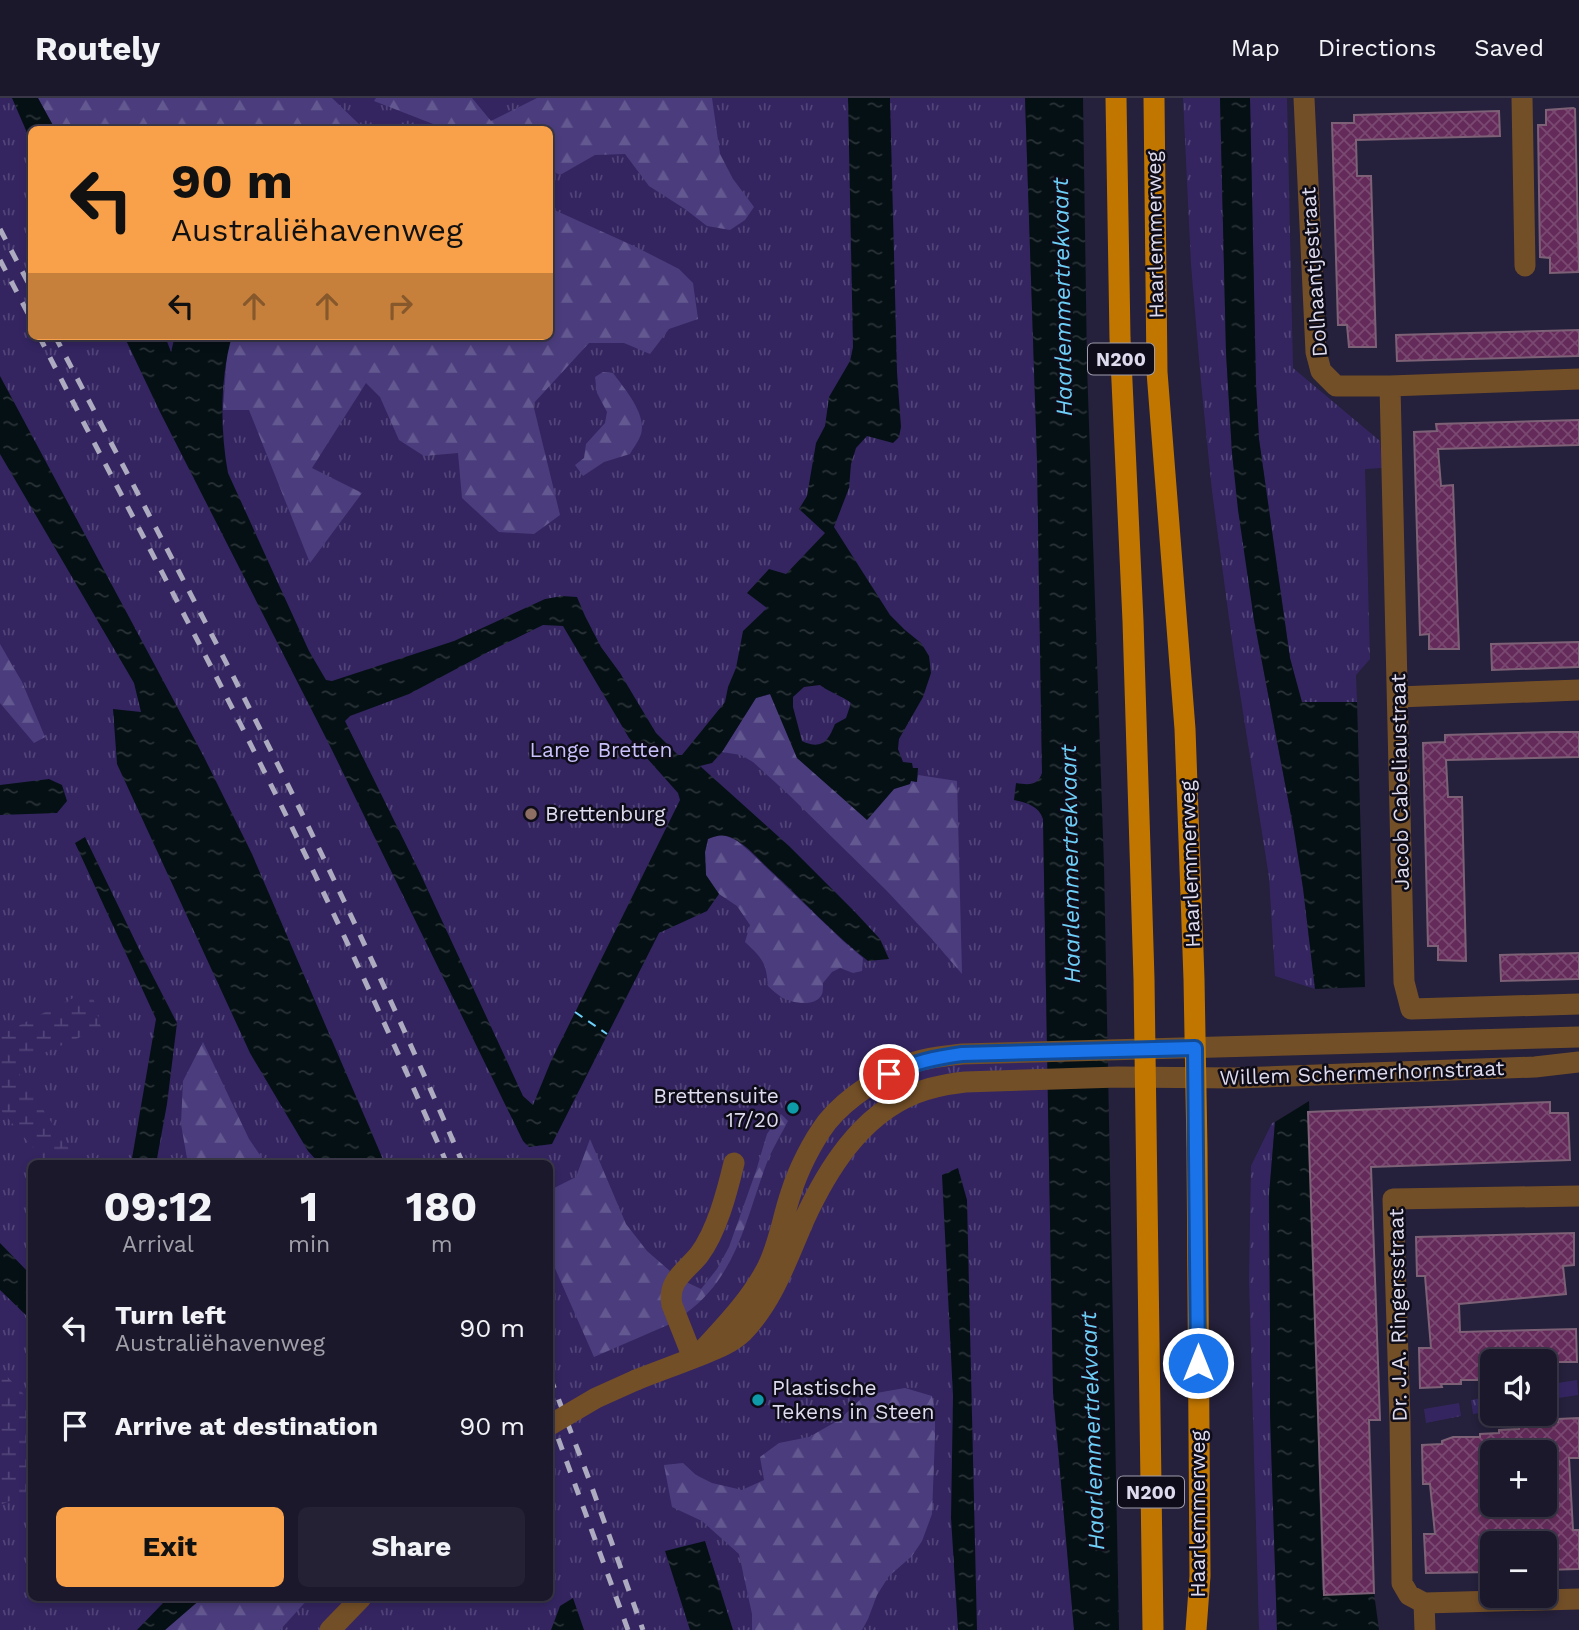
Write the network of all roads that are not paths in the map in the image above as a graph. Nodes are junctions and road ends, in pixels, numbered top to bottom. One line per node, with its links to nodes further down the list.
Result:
1 (1116, 98): 13 (main road, Haarlemmerweg / N200)
2 (1154, 98): 12 (main road, Haarlemmerweg / N200)
3 (1304, 98): 7 (street, Dolhaantjestraat)
4 (1521, 98): 5 (street)
5 (1525, 266)
6 (1579, 379): 7 (street, Dolhaantjestraat)
7 (1390, 387): 9 (street, Jacob Cabeliaustraat)
8 (1579, 690): 9 (street)
9 (1398, 697): 10 (street, Jacob Cabeliaustraat)
10 (1579, 1004)
11 (1579, 1037): 12 (street, Willem Schermerhornstraat)
12 (1195, 1048): 13 (street, Willem Schermerhornstraat); 16 (main road, Haarlemmerweg / N200)
13 (1145, 1049): 15 (main road, Haarlemmerweg / N200); 19 (street, Willem Schermerhornstraat)
14 (1579, 1062): 16 (street, Willem Schermerhornstraat)
15 (1145, 1078): 16 (street, Willem Schermerhornstraat); 19 (street, Willem Schermerhornstraat); 25 (main road, Haarlemmerweg / N200)
16 (1196, 1078): 26 (main road, Haarlemmerweg / N200)
17 (734, 1163): 19 (street)
18 (1579, 1196): 23 (street, Dr. J.A. Ringersstraat)
19 (695, 1357): 20 (street, Willem Schermerhornstraat, bridge)
20 (553, 1423)
21 (1579, 1599): 23 (street)
22 (358, 1601): 24 (street)
23 (1424, 1603): 27 (street)
24 (330, 1630)
25 (1153, 1630)
26 (1196, 1630)
27 (1425, 1630)

